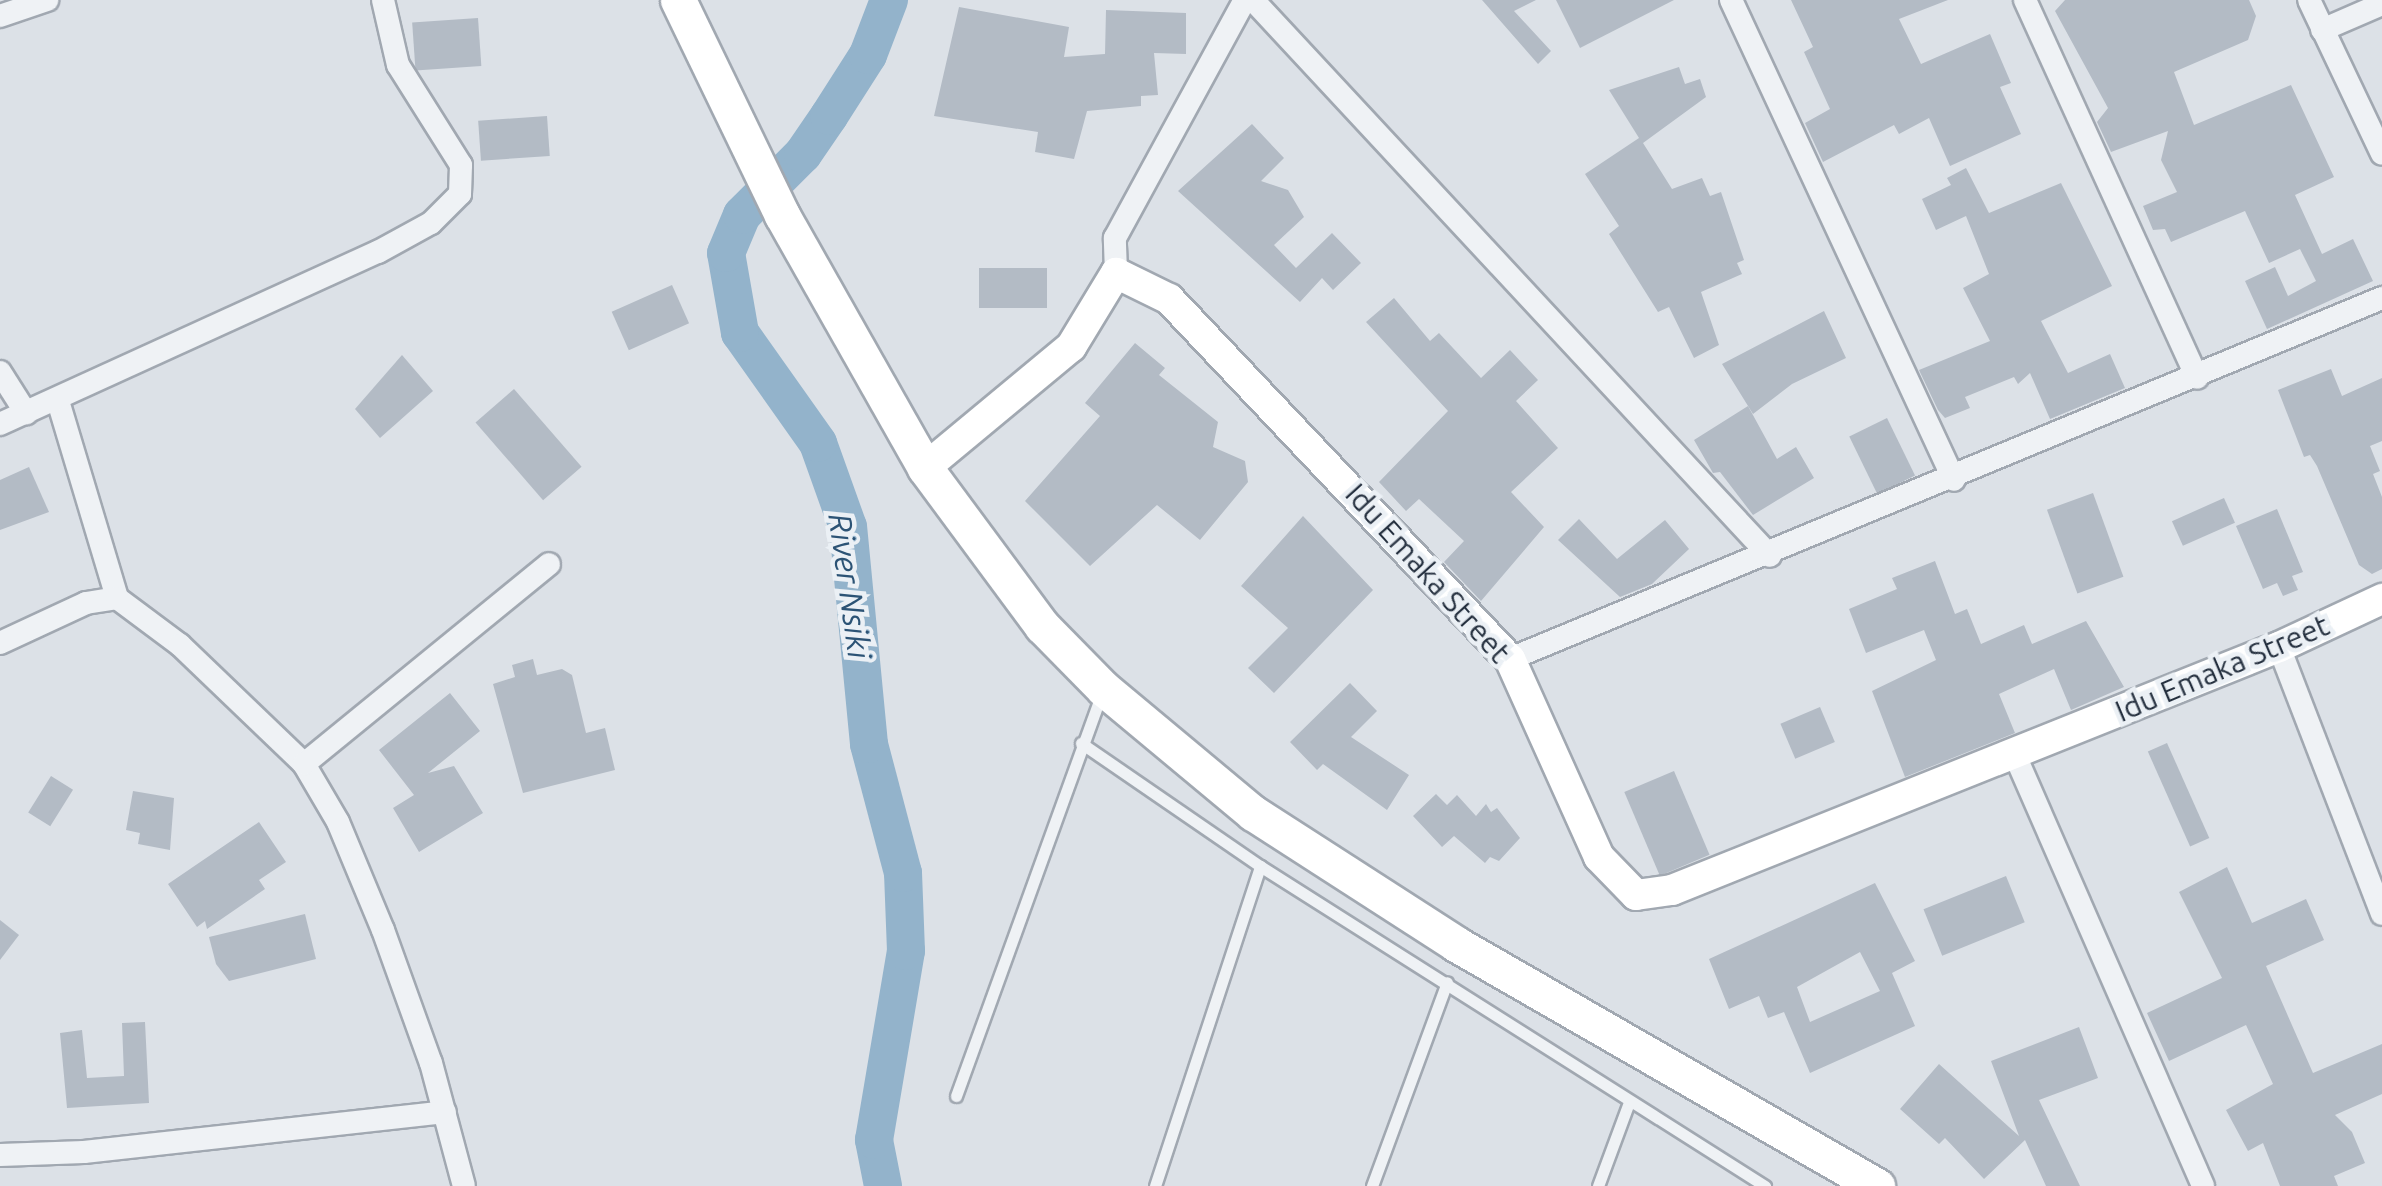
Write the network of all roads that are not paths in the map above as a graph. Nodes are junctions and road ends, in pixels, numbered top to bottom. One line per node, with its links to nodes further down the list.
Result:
1 (47, 0): 10 (street)
2 (383, 0): 17 (street)
3 (678, 0): 20 (main road)
4 (1245, 0): 13 (street)
5 (1254, 0): 22 (street)
6 (1731, 0): 21 (street)
7 (2026, 0): 16 (street)
8 (2309, 0): 11 (street)
9 (2382, 4): 11 (street)
10 (0, 16)
11 (2322, 30): 12 (street)
12 (2382, 154)
13 (1116, 273): 20 (street); 28 (street, Idu Emaka Street)
14 (2382, 298): 16 (street)
15 (0, 372): 18 (street)
16 (2197, 378): 21 (street)
17 (58, 401): 18 (street); 24 (street)
18 (26, 413): 19 (street)
19 (0, 424)
20 (924, 468): 29 (main road)
21 (1954, 480): 22 (street)
22 (1770, 556): 28 (street)
23 (549, 564): 32 (street)
24 (117, 598): 26 (street); 32 (street)
25 (2382, 599): 27 (street, Idu Emaka Street)
26 (0, 643)
27 (2280, 647): 31 (street, Idu Emaka Street); 34 (street)
28 (1510, 659): 31 (street, Idu Emaka Street)
29 (1104, 689): 30 (lane); 45 (main road)
30 (1082, 743): 33 (lane); 36 (lane)
31 (2014, 753): 46 (street)
32 (304, 764): 38 (street)
33 (1260, 866): 35 (lane); 41 (lane)
34 (2382, 914)
35 (1447, 982): 37 (lane); 42 (lane)
36 (956, 1096)
37 (1629, 1102): 43 (lane); 44 (lane)
38 (445, 1112): 39 (street); 40 (street)
39 (0, 1155)
40 (464, 1186)
41 (1155, 1186)
42 (1372, 1186)
43 (1598, 1186)
44 (1764, 1186)
45 (1877, 1186)
46 (2202, 1186)

